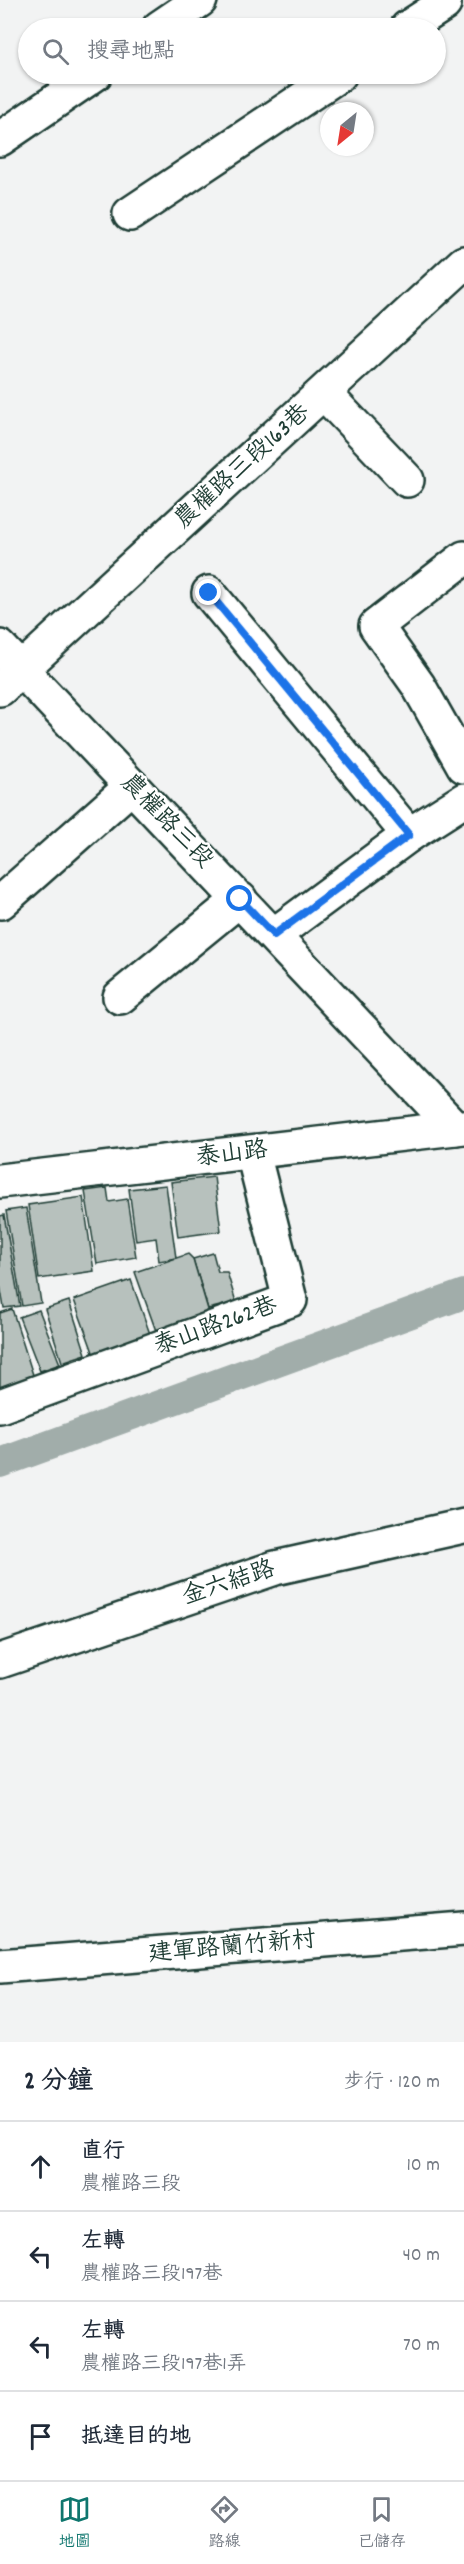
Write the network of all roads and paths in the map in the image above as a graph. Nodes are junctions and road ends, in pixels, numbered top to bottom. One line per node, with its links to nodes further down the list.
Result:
1 (201, 0): 3 (street)
2 (449, 10): 4 (street)
3 (174, 18)
4 (430, 18)
5 (80, 84): 7 (street)
6 (325, 84): 8 (street)
7 (0, 139)
8 (130, 214)
9 (457, 282): 10 (street, 農權路三段163巷)
10 (324, 393): 11 (street); 14 (street, 農權路三段163巷)
11 (407, 480)
12 (464, 558): 15 (street)
13 (209, 593): 18 (street)
14 (7, 669): 16 (street, 農權路三段)
15 (463, 760)
16 (132, 786): 19 (street, 農權路三段); 20 (street)
17 (464, 800): 18 (street)
18 (409, 835): 21 (street)
19 (240, 899): 21 (street, 農權路三段); 22 (street)
20 (1, 903)
21 (274, 935): 23 (street, 農權路三段)
22 (120, 997)
23 (460, 1128): 24 (street, 泰山路)
24 (253, 1153): 25 (street, 泰山路); 26 (street, 泰山路262巷)
25 (0, 1181)
26 (0, 1406)
27 (464, 1526): 28 (street, 金六結路)
28 (0, 1661)
29 (464, 1929): 30 (street, 建軍路蘭竹新村)
30 (0, 1966)

